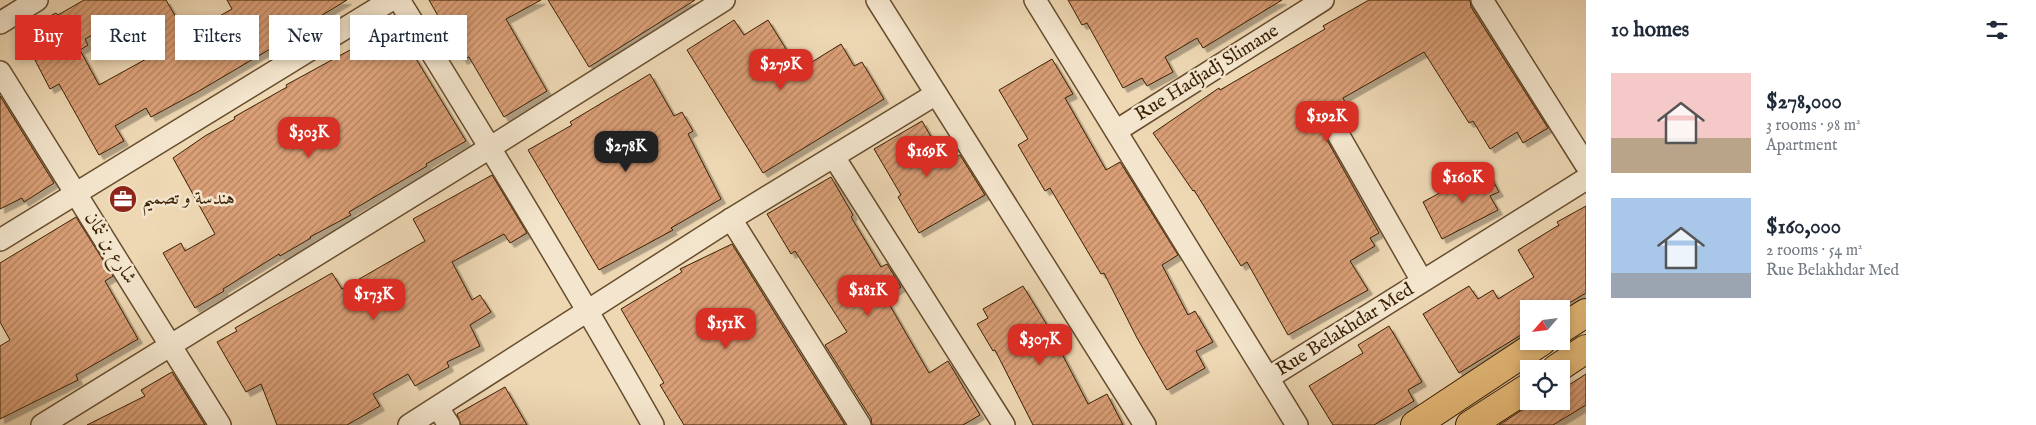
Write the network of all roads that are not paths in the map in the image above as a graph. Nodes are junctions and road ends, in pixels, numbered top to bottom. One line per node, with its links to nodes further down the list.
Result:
1 (37, 0): 9 (street)
2 (391, 0): 18 (street)
3 (399, 0): 14 (street)
4 (724, 0): 14 (street)
5 (877, 0): 11 (street)
6 (1035, 0): 12 (street)
7 (1323, 0): 12 (street, Rue Hadjadj Slimane)
8 (1482, 0): 16 (street)
9 (0, 23)
10 (0, 72): 18 (street, شارع بن نثمان)
11 (936, 94): 15 (street); 38 (street)
12 (1116, 131): 29 (street)
13 (1338, 134): 21 (street, Rue Belakhdar Med)
14 (491, 147): 22 (street); 25 (street)
15 (834, 157): 19 (street); 37 (street)
16 (1586, 165)
17 (1586, 179): 21 (street, Rue Belakhdar Med)
18 (76, 193): 20 (street); 25 (street, شارع بن نثمان)
19 (731, 220): 22 (street); 36 (street)
20 (0, 240)
21 (1422, 281): 29 (street, Rue Belakhdar Med)
22 (589, 311): 31 (street); 35 (street)
23 (1586, 313): 24 (main road)
24 (1570, 323)
25 (171, 346): 32 (street); 33 (street, شارع بن نثمان)
26 (1586, 349): 28 (main road)
27 (1528, 350): 40 (main road)
28 (1570, 360)
29 (1268, 378): 39 (street)
30 (1520, 393): 41 (main road)
31 (444, 416): 34 (street)
32 (42, 425)
33 (220, 425)
34 (409, 425)
35 (653, 425)
36 (860, 425)
37 (1004, 425)
38 (1145, 425)
39 (1297, 425)
40 (1415, 425)
41 (1470, 425)

